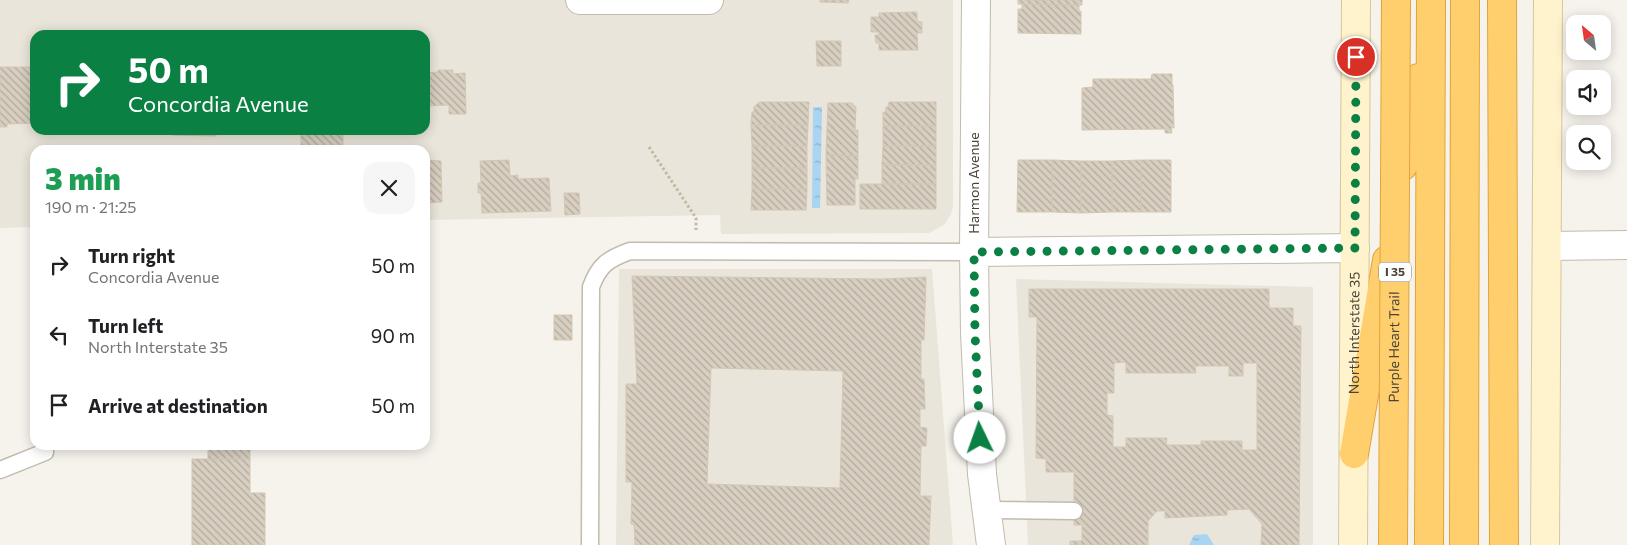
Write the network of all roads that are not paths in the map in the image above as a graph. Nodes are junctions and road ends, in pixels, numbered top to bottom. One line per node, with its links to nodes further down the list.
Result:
1 (580, 0): 2 (street)
2 (709, 0)
3 (976, 0): 13 (street, Harmon Avenue)
4 (1356, 0): 12 (main road, North Interstate 35)
5 (1396, 0): 22 (highway, Purple Heart Trail / I 35, bridge)
6 (1431, 0): 15 (highway); 23 (highway, I 35)
7 (1465, 0): 24 (highway)
8 (1502, 0): 25 (highway)
9 (1548, 0): 10 (main road)
10 (1547, 246): 11 (street); 26 (main road)
11 (1627, 246)
12 (1355, 248): 13 (street); 15 (main road, North Interstate 35)
13 (974, 252): 17 (street, Harmon Avenue); 19 (lane)
14 (45, 450): 16 (lane)
15 (1354, 454): 21 (main road, North Interstate 35)
16 (0, 470)
17 (987, 510): 18 (lane); 20 (street, Harmon Avenue)
18 (1074, 511)
19 (590, 545)
20 (991, 545)
21 (1353, 545)
22 (1393, 545)
23 (1429, 545)
24 (1464, 545)
25 (1504, 545)
26 (1546, 545)

